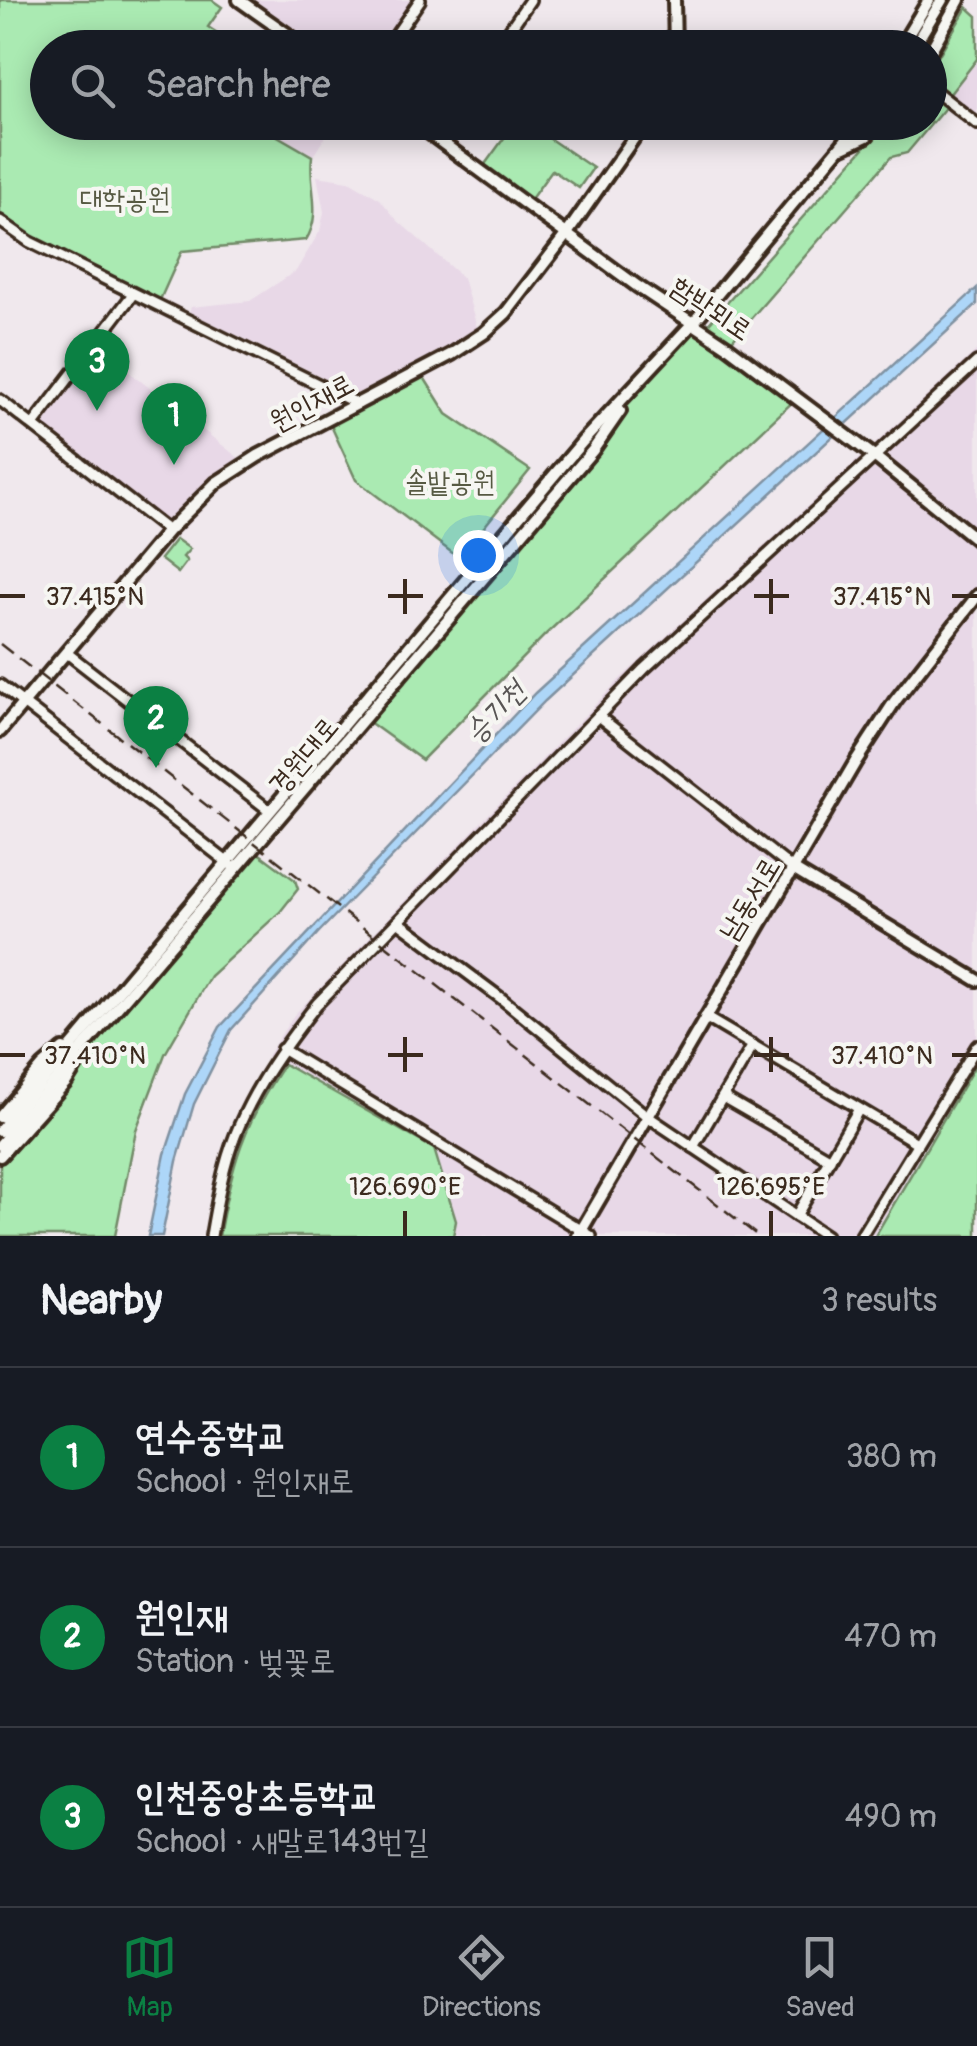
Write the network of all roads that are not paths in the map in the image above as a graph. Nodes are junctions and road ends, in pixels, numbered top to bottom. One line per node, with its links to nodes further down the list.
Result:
1 (238, 0): 8 (main road)
2 (420, 0): 9 (street)
3 (530, 0): 10 (street)
4 (674, 0): 11 (main road)
5 (929, 0): 12 (main road)
6 (942, 0): 13 (main road)
7 (959, 0): 14 (main road)
8 (280, 30)
9 (399, 30)
10 (509, 30)
11 (675, 30)
12 (911, 30)
13 (924, 30)
14 (942, 30)
15 (947, 100): 16 (street)
16 (977, 124)
17 (439, 140): 24 (main road, 함박뫼로)
18 (632, 140): 24 (main road, 원인재로)
19 (842, 140): 22 (main road)
20 (846, 140): 22 (main road, 경원대로)
21 (859, 140): 22 (main road)
22 (838, 150): 26 (main road, 경원대로)
23 (0, 221): 25 (street)
24 (566, 234): 26 (main road, 함박뫼로); 30 (main road, 원인재로)
25 (134, 294): 30 (street); 31 (street)
26 (693, 323): 28 (main road, 경원대로); 32 (main road, 함박뫼로)
27 (977, 362): 32 (street)
28 (635, 389): 41 (main road, 경원대로); 44 (main road, 경원대로)
29 (0, 400): 31 (street)
30 (358, 404): 33 (main road, 원인재로)
31 (33, 425): 33 (street)
32 (870, 453): 34 (main road, 함박뫼로); 39 (street)
33 (168, 531): 36 (main road, 원인재로)
34 (977, 540)
35 (977, 596): 43 (main road, 남동서로)
36 (67, 654): 38 (main road, 원인재로); 41 (street)
37 (0, 685): 38 (street)
38 (24, 703): 40 (main road, 원인재로); 42 (street)
39 (598, 716): 43 (street); 45 (street)
40 (0, 730)
41 (269, 810): 42 (main road, 경원대로)
42 (226, 861): 44 (street); 48 (main road, 경원대로)
43 (793, 869): 46 (main road); 47 (main road, 남동서로)
44 (237, 870): 48 (main road, 경원대로)
45 (399, 922): 51 (street); 55 (street)
46 (977, 980)
47 (705, 1017): 49 (street); 55 (main road, 남동서로)
48 (90, 1031): 52 (main road, 경원대로); 56 (main road); 61 (main road)
49 (753, 1046): 53 (street); 54 (street)
50 (977, 1046): 58 (street)
51 (282, 1049): 64 (street); 65 (street)
52 (56, 1074): 57 (main road, 경원대로); 59 (main road, 경원대로)
53 (723, 1097): 60 (street); 62 (street)
54 (859, 1109): 58 (street); 62 (street)
55 (647, 1116): 60 (street); 64 (main road, 남동서로)
56 (0, 1117)
57 (0, 1131)
58 (917, 1143): 67 (street)
59 (0, 1144)
60 (693, 1147): 63 (street)
61 (0, 1156)
62 (830, 1159): 63 (street)
63 (796, 1216): 66 (street)
64 (584, 1234)
65 (211, 1236)
66 (826, 1236)
67 (861, 1236)

